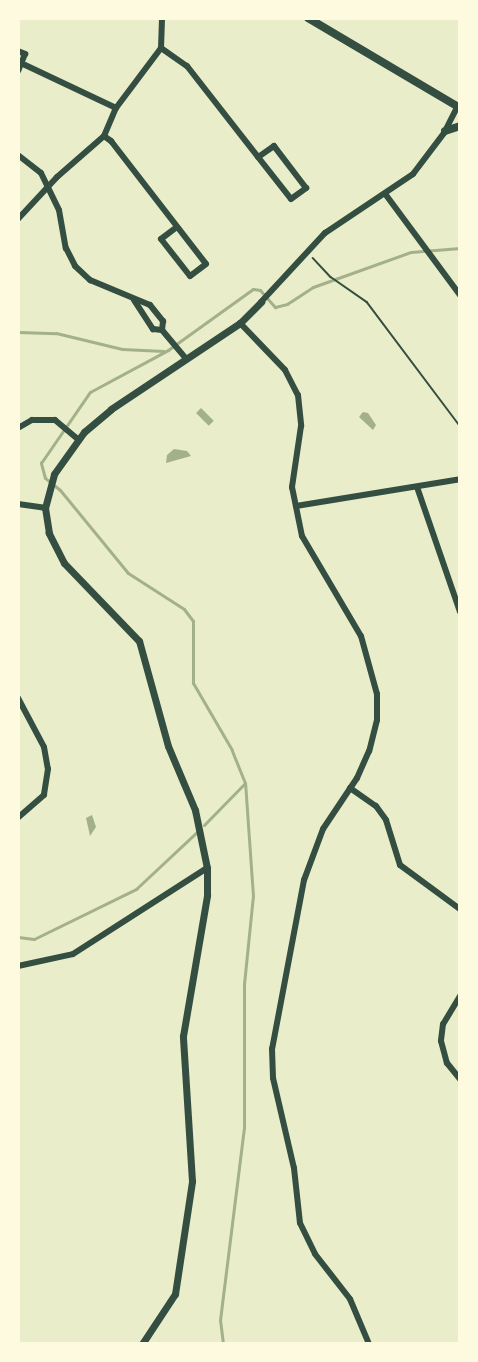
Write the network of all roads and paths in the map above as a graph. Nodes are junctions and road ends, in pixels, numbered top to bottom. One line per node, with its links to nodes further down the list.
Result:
1 (162, 18): 3 (street)
2 (308, 18): 7 (main road)
3 (160, 48): 8 (street); 13 (street)
4 (18, 51): 5 (street)
5 (23, 64): 6 (street); 8 (street)
6 (18, 71)
7 (458, 107): 10 (street)
8 (116, 108): 11 (street)
9 (460, 126): 10 (main road)
10 (445, 131): 15 (street)
11 (104, 136): 14 (street); 17 (street)
12 (18, 155): 14 (street)
13 (258, 157): 13 (street)
14 (47, 187): 16 (street); 20 (street)
15 (386, 195): 18 (street); 19 (street)
16 (18, 219)
17 (177, 227): 17 (street)
18 (307, 250): 21 (street); 25 (path)
19 (460, 295)
20 (134, 300): 23 (street); 23 (street)
21 (261, 302): 22 (street)
22 (240, 323): 24 (street); 31 (street)
23 (162, 330): 24 (street)
24 (186, 359): 27 (street)
25 (460, 426)
26 (18, 428): 27 (street)
27 (78, 439): 32 (street)
28 (460, 479): 29 (street)
29 (417, 487): 31 (street); 33 (street)
30 (18, 504): 32 (street)
31 (296, 506): 35 (street)
32 (45, 508): 37 (street)
33 (460, 612)
34 (18, 698): 36 (street)
35 (350, 788): 38 (street); 43 (street)
36 (18, 818)
37 (207, 868): 39 (street); 42 (street)
38 (460, 909)
39 (18, 966)
40 (460, 996): 41 (street)
41 (460, 1079)
42 (142, 1344)
43 (369, 1344)

